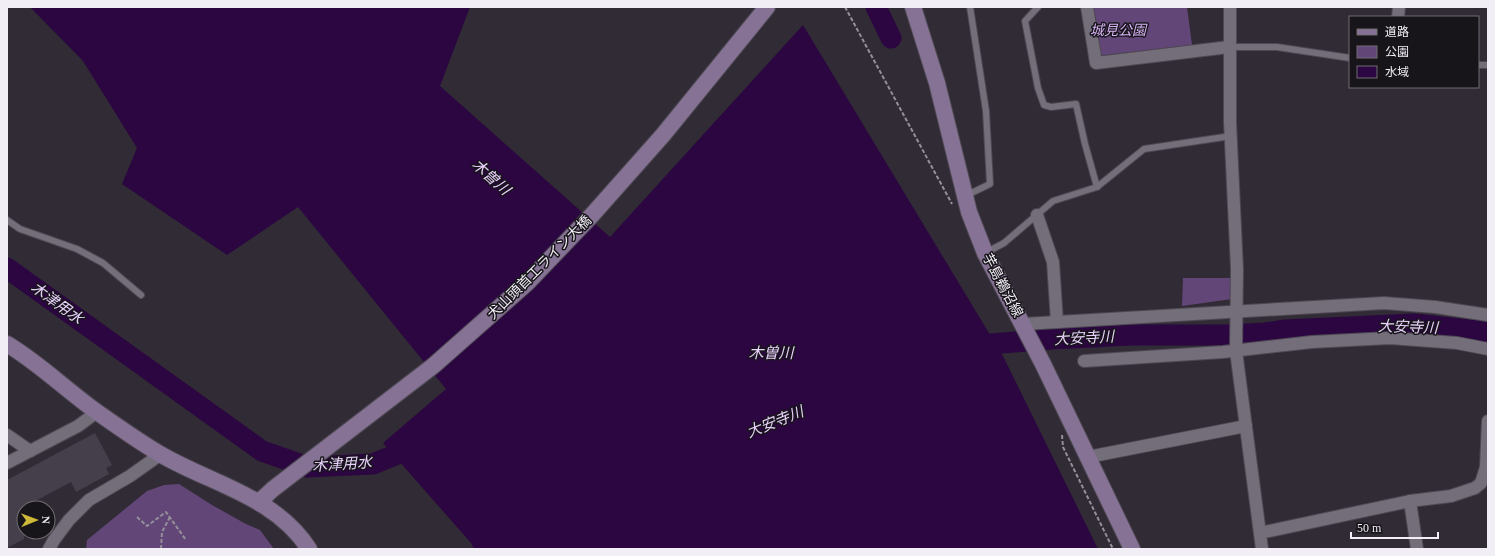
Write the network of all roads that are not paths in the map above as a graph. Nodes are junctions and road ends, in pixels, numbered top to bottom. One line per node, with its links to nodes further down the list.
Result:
1 (767, 7): 33 (street, 犬山頭首工ライン大橋)
2 (913, 7): 11 (street, 芋島鵜沼線)
3 (970, 7): 11 (lane)
4 (1038, 7): 10 (lane)
5 (1087, 7): 7 (street)
6 (1230, 7): 7 (street)
7 (1229, 46): 8 (lane); 9 (street)
8 (1349, 58)
9 (1231, 136): 10 (lane); 16 (street)
10 (1097, 188): 12 (lane)
11 (965, 196): 14 (street, 芋島鵜沼線)
12 (1037, 215): 14 (lane); 18 (street)
13 (7, 220): 15 (lane)
14 (985, 253): 19 (street, 芋島鵜沼線)
15 (141, 295)
16 (1237, 314): 17 (street); 18 (street); 21 (street)
17 (1488, 316)
18 (1057, 322): 19 (street)
19 (1024, 328): 30 (street, 芋島鵜沼線)
20 (7, 344): 24 (street)
21 (1236, 348): 22 (street); 23 (street); 26 (street)
22 (1488, 349)
23 (1084, 361)
24 (97, 412): 28 (street); 29 (street)
25 (1488, 421): 32 (street)
26 (1246, 426): 30 (street); 34 (street)
27 (7, 435): 28 (street)
28 (30, 451): 31 (street)
29 (161, 454): 33 (street); 35 (street)
30 (1088, 457): 37 (street, 芋島鵜沼線)
31 (7, 464)
32 (1410, 501): 34 (street); 39 (street)
33 (258, 502): 36 (street)
34 (1260, 533): 38 (street)
35 (49, 549)
36 (309, 549)
37 (1132, 549)
38 (1262, 549)
39 (1417, 549)

